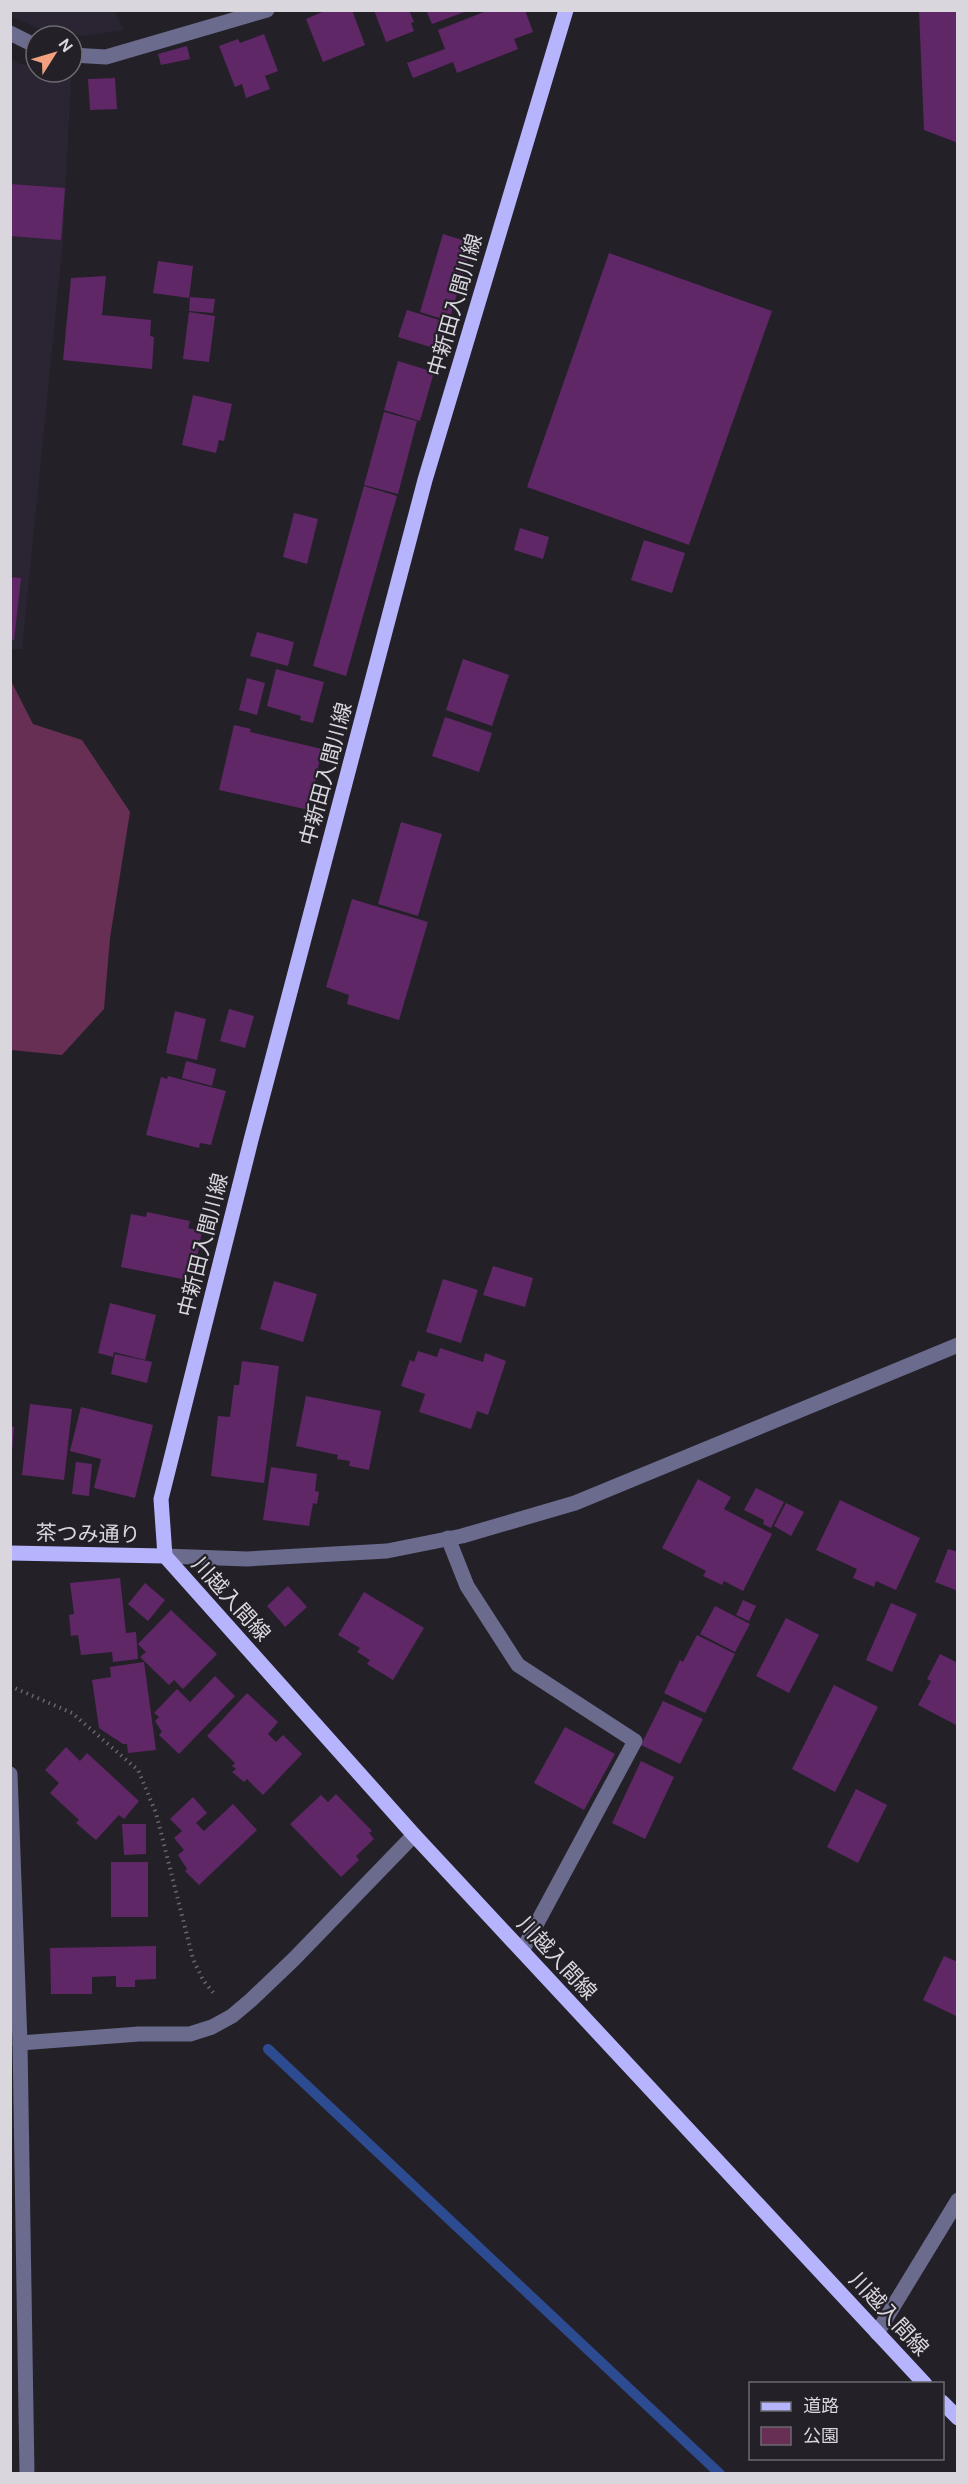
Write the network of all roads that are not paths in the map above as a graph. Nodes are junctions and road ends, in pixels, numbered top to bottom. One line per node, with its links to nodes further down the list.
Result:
1 (267, 10): 5 (street)
2 (566, 10): 9 (main road, 中新田入間川線)
3 (10, 33): 4 (street)
4 (24, 40)
5 (84, 56)
6 (957, 1345): 7 (street)
7 (448, 1538): 9 (street); 12 (street)
8 (10, 1554): 9 (main road, 茶つみ通り)
9 (165, 1556): 11 (main road, 川越入間線)
10 (10, 1774): 13 (street)
11 (414, 1835): 12 (main road, 川越入間線); 13 (street)
12 (522, 1952): 15 (main road, 川越入間線)
13 (20, 2043): 19 (street)
14 (957, 2200): 15 (street)
15 (877, 2333): 16 (main road, 川越入間線)
16 (923, 2382)
17 (944, 2404): 18 (main road)
18 (957, 2418)
19 (27, 2474)

